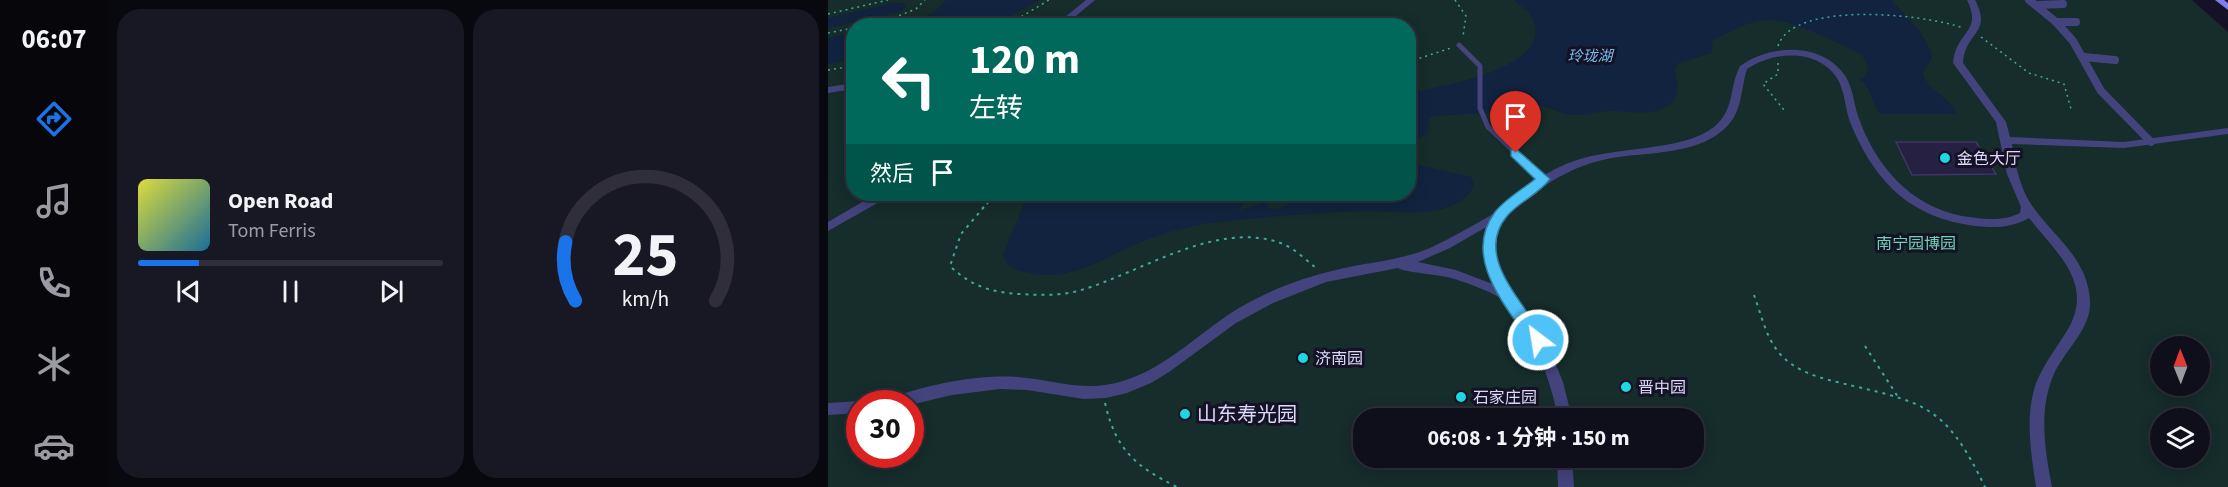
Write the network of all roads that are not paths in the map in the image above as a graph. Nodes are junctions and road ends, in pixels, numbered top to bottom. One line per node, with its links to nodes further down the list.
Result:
1 (1091, 0): 8 (street)
2 (1971, 0): 17 (street)
3 (2029, 0): 6 (street)
4 (2219, 0): 7 (main road)
5 (2063, 4): 6 (street)
6 (2038, 5): 9 (street)
7 (2228, 7)
8 (1068, 18)
9 (2056, 22): 10 (street); 12 (street)
10 (2076, 22)
11 (1459, 45): 19 (lane)
12 (2084, 57): 13 (street); 18 (street)
13 (2115, 60)
14 (846, 87): 15 (street)
15 (828, 90)
16 (2228, 131): 18 (street)
17 (2006, 140): 18 (street); 21 (street)
18 (2151, 142)
19 (1543, 179): 21 (street); 22 (street)
20 (872, 201): 23 (street)
21 (2027, 207): 32 (street)
22 (1501, 214): 24 (street); 25 (street)
23 (828, 227)
24 (1386, 266): 25 (street); 26 (street)
25 (1510, 299): 28 (street)
26 (924, 395)
27 (846, 408): 29 (street)
28 (1564, 408)
29 (828, 409)
30 (1565, 468): 31 (street)
31 (1566, 487)
32 (2044, 487)

